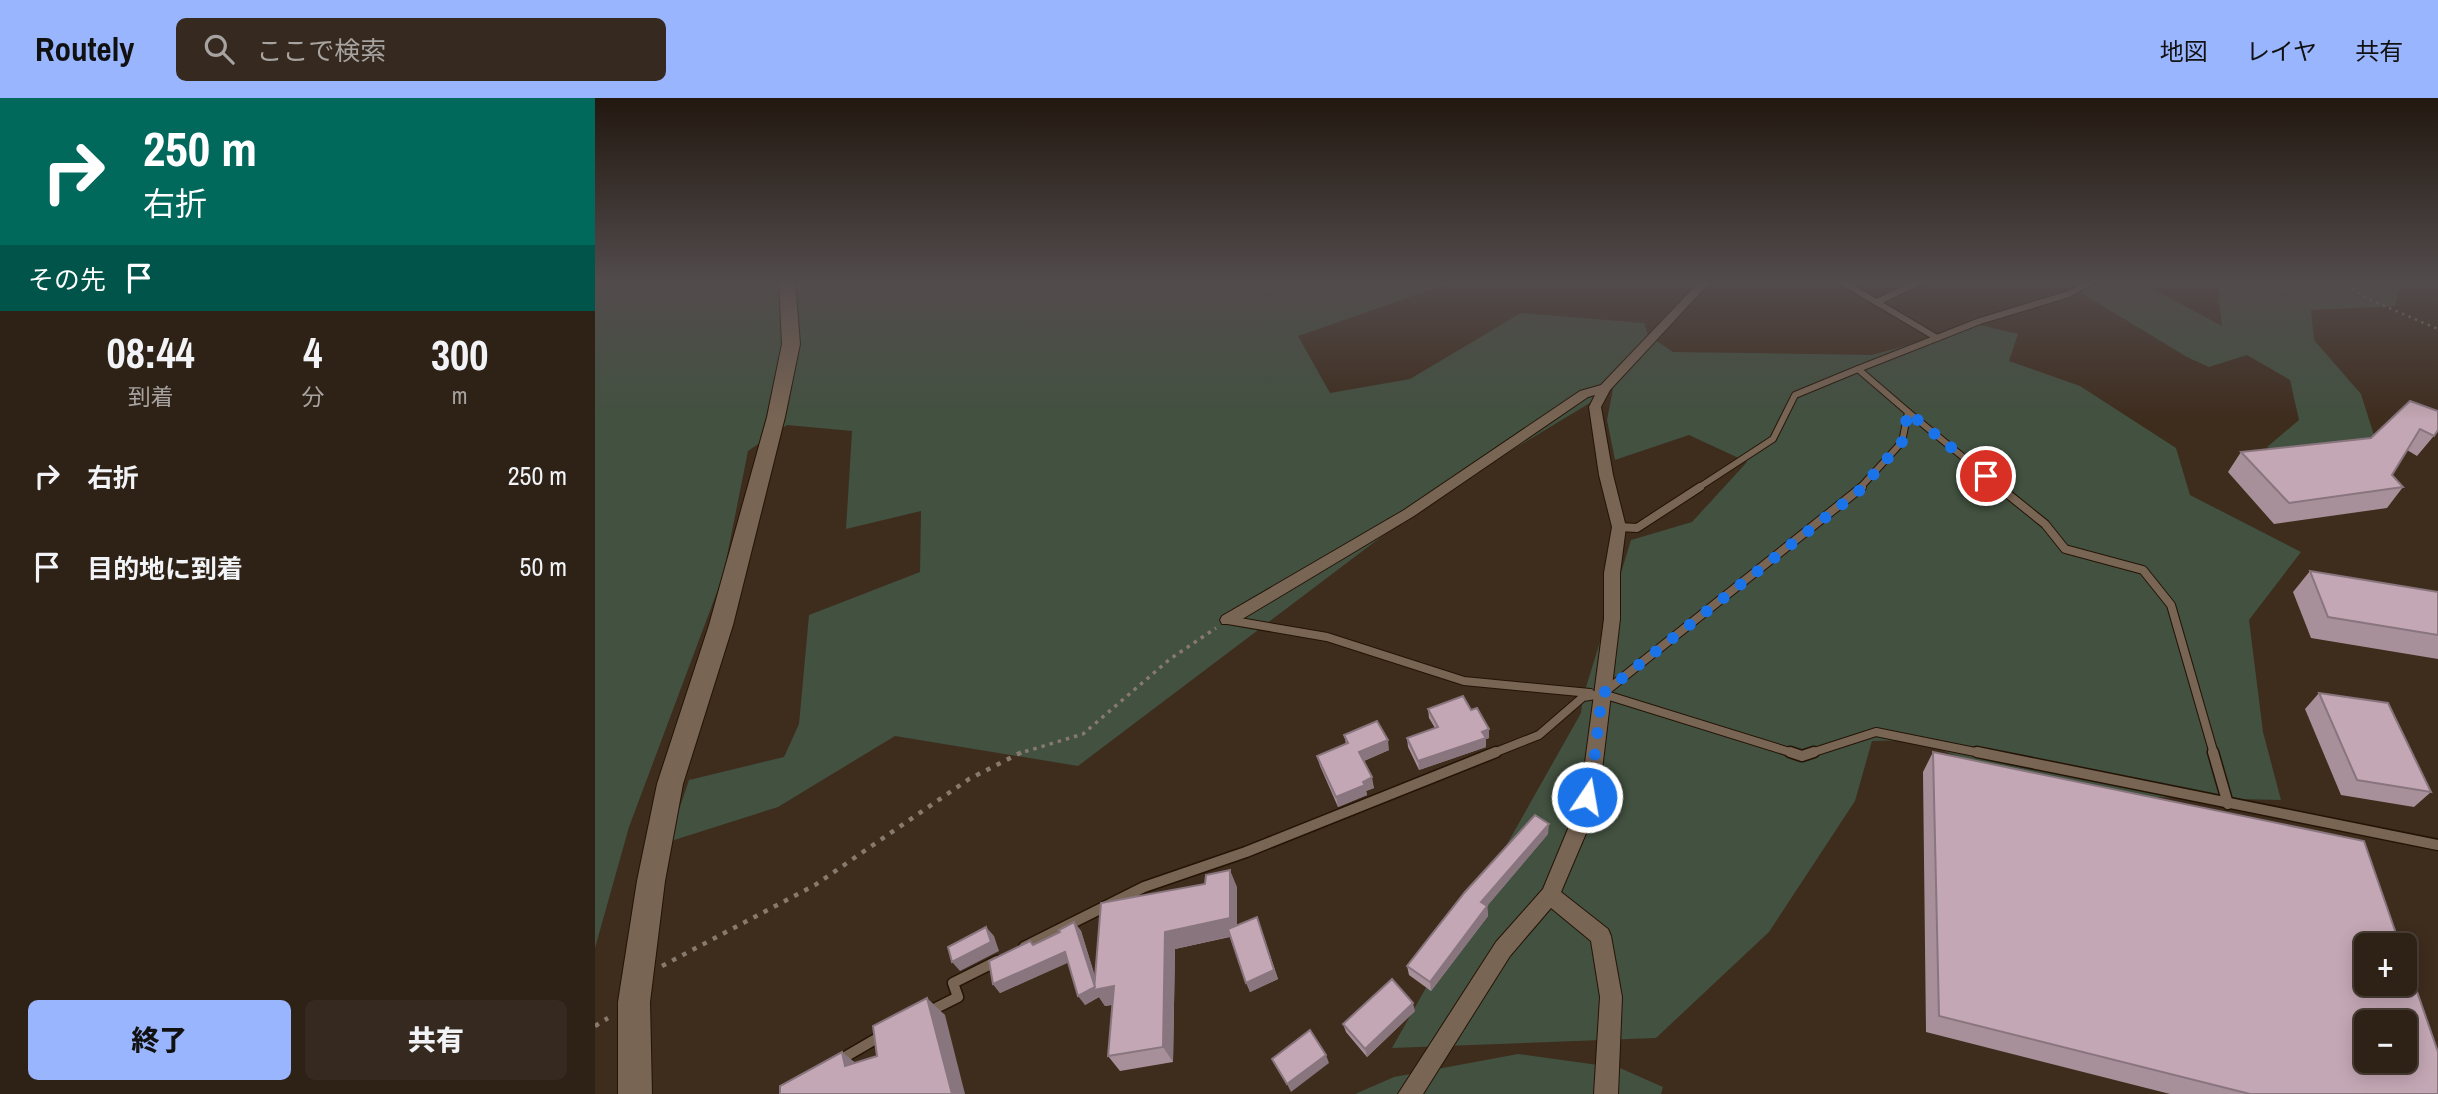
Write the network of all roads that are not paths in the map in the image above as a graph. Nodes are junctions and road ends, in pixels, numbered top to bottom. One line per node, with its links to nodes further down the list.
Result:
1 (790, 326): 20 (street)
2 (1663, 326): 7 (street)
3 (1918, 326): 5 (lane)
4 (1966, 326): 5 (lane)
5 (1937, 338): 6 (lane)
6 (1858, 369): 8 (lane); 9 (lane)
7 (1605, 388): 9 (street); 10 (street)
8 (1908, 412): 11 (lane); 12 (lane)
9 (1619, 527): 11 (street)
10 (1228, 620): 11 (lane)
11 (1602, 694): 12 (lane); 14 (street); 15 (lane)
12 (2228, 804): 13 (lane)
13 (2438, 845)
14 (1550, 895): 21 (street); 22 (street)
15 (1016, 951)
16 (1005, 957): 17 (lane)
17 (922, 1015)
18 (886, 1033): 19 (lane)
19 (826, 1068)
20 (635, 1094)
21 (1410, 1094)
22 (1606, 1094)

